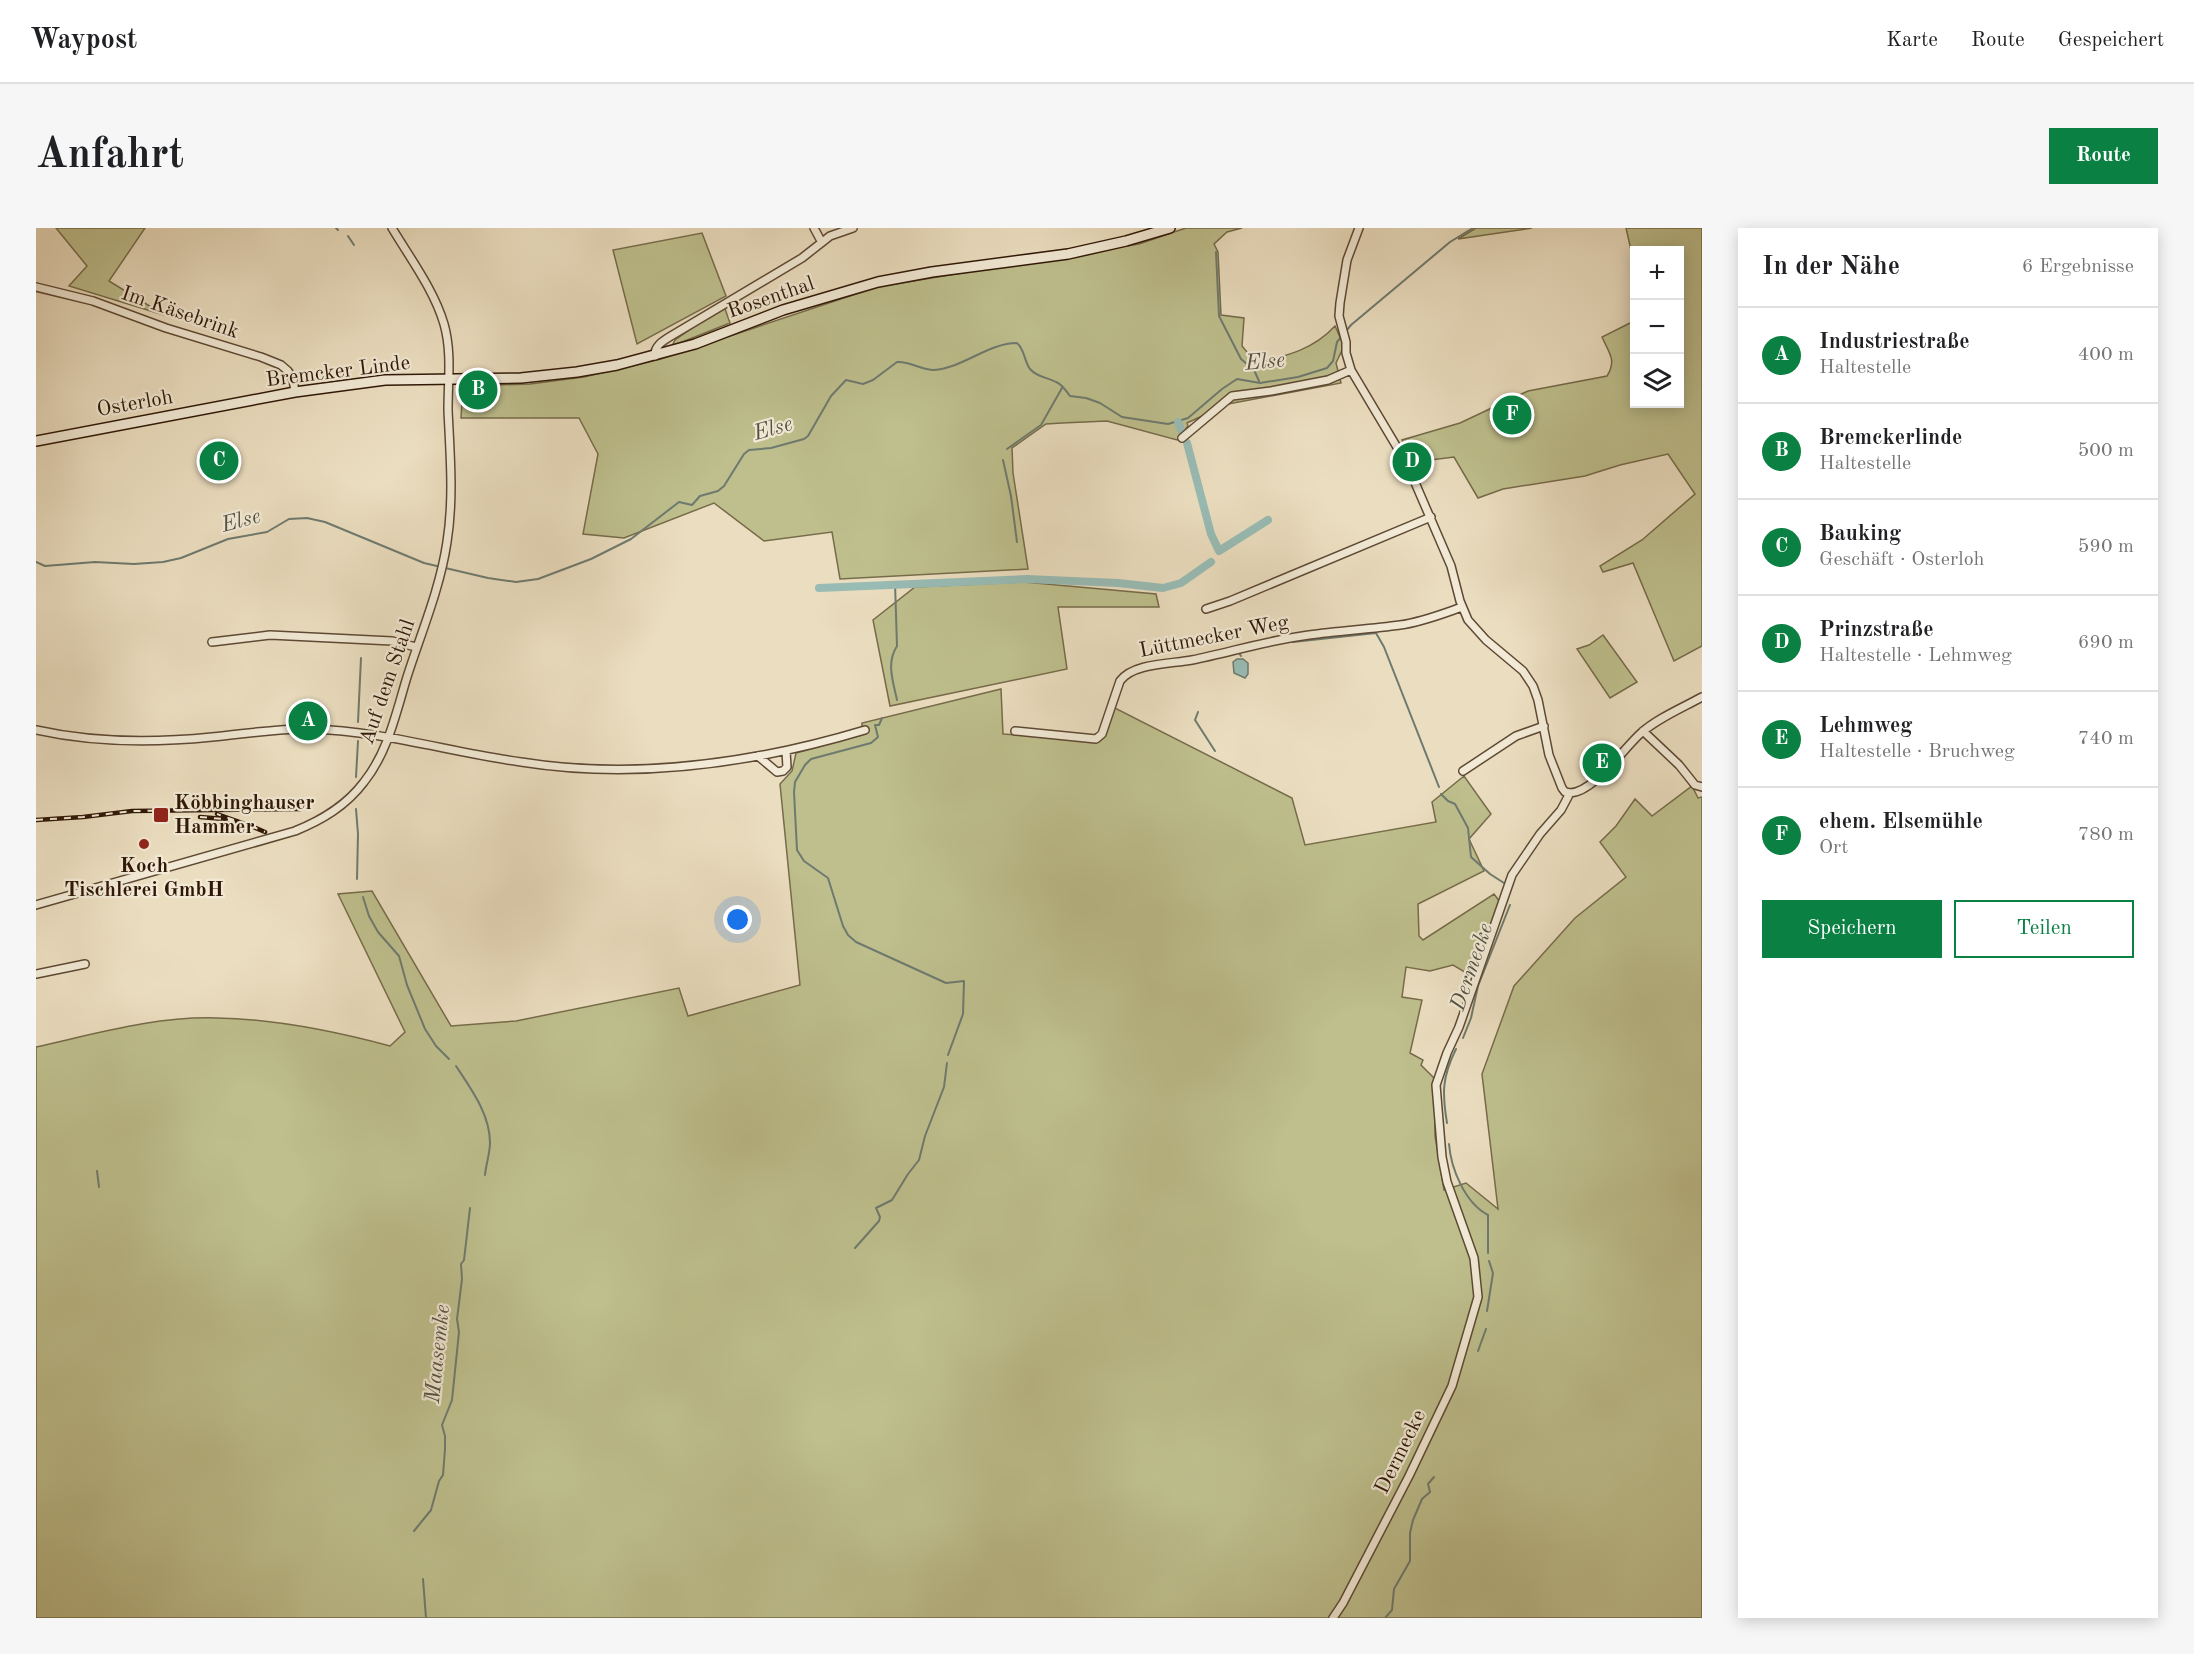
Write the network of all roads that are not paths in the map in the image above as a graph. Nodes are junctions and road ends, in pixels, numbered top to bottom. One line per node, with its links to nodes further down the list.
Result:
1 (392, 228): 10 (street, Auf dem Stahl)
2 (814, 228): 6 (street)
3 (853, 228): 6 (street)
4 (1170, 228): 8 (main road, Rosenthal)
5 (1359, 228): 9 (street)
6 (821, 241): 8 (street)
7 (36, 287): 11 (street, Im Käsebrink)
8 (655, 356): 10 (main road, Bremcker Linde)
9 (1351, 370): 13 (street); 15 (street)
10 (448, 379): 11 (main road, Bremcker Linde); 19 (street, Auf dem Stahl)
11 (296, 392): 12 (main road, Bremcker Linde)
12 (240, 403): 14 (main road, Osterloh)
13 (1182, 438)
14 (36, 441)
15 (1431, 517): 16 (street); 17 (street)
16 (1461, 604): 21 (street); 24 (street, Lüttmecker Weg)
17 (1206, 609)
18 (212, 642): 19 (street)
19 (416, 647): 26 (street, Auf dem Stahl)
20 (1702, 697): 25 (street)
21 (1544, 726): 29 (street); 31 (street)
22 (36, 730): 26 (street)
23 (865, 730): 27 (street)
24 (1015, 731)
25 (1643, 731): 30 (street); 31 (street)
26 (389, 736): 28 (street); 32 (street, Auf dem Stahl)
27 (786, 751): 28 (street); 28 (street)
28 (758, 756)
29 (1463, 771)
30 (1702, 787)
31 (1570, 793): 35 (street, Dermecke)
32 (36, 905)
33 (85, 964): 34 (street)
34 (36, 974)
35 (1333, 1618)

